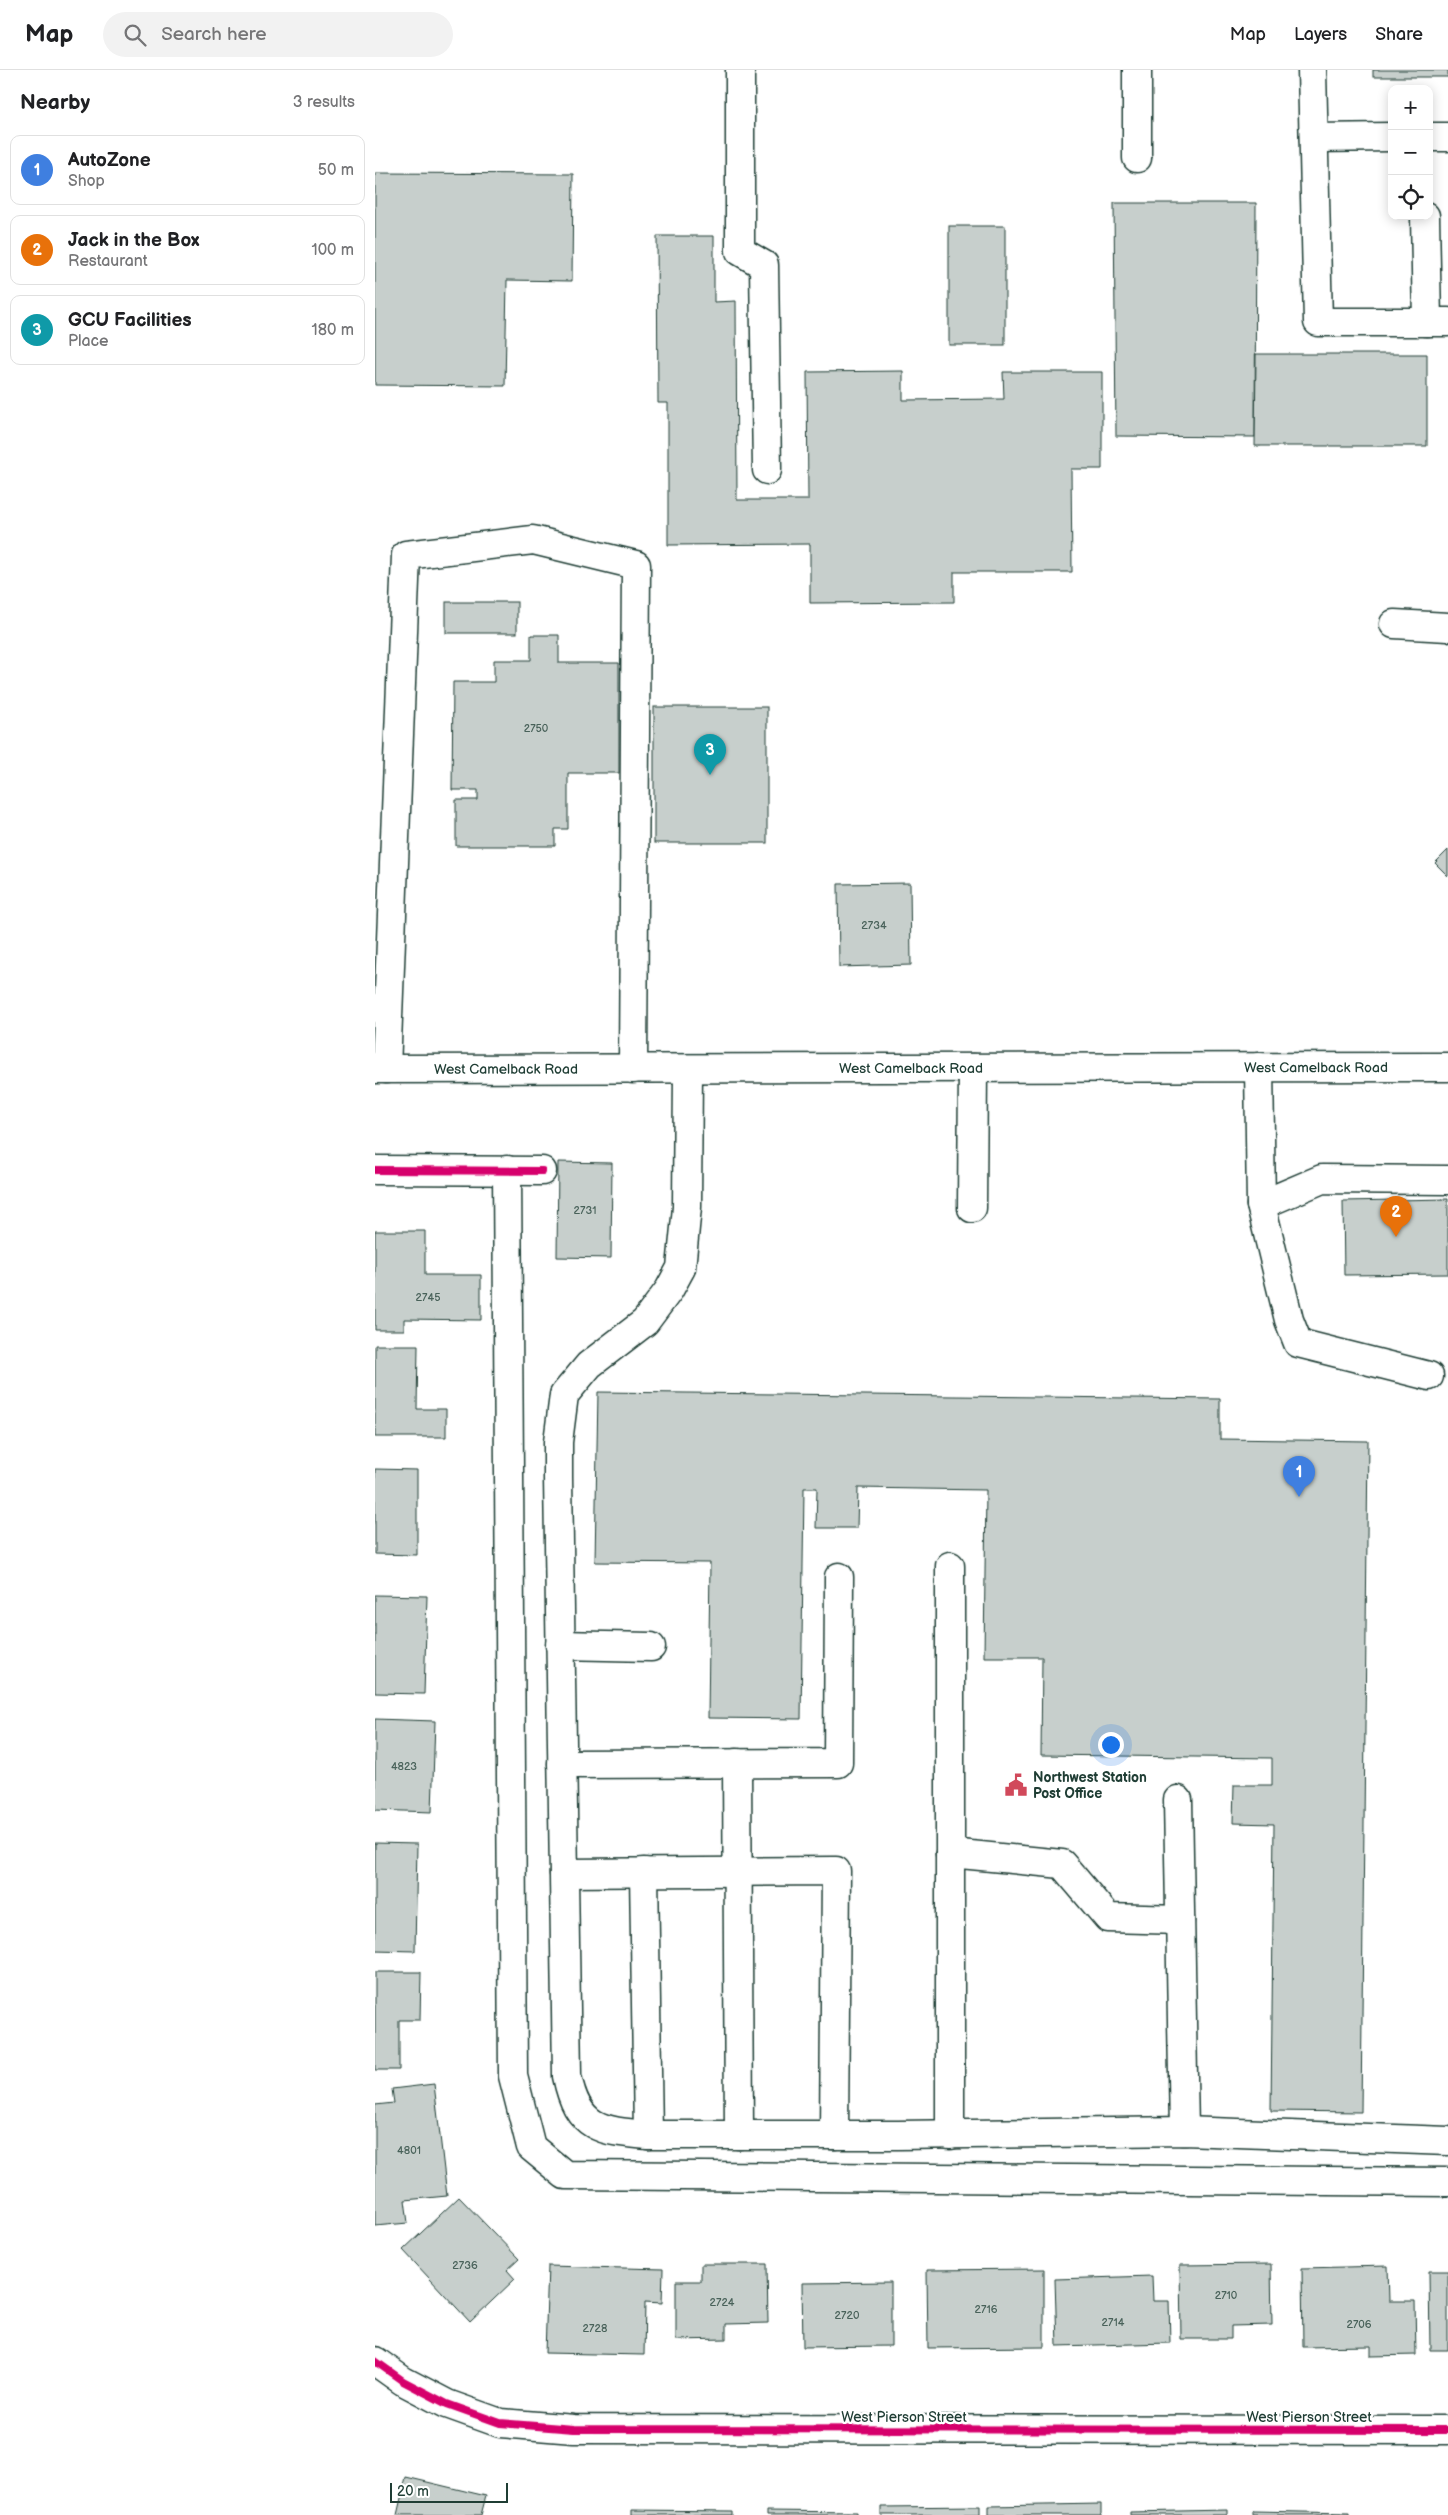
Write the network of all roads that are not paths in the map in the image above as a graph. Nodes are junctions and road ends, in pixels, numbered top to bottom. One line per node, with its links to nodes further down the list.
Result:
1 (740, 70): 11 (street)
2 (1137, 70): 8 (street)
3 (1312, 70): 7 (street)
4 (1388, 137): 7 (street)
5 (1433, 137): 6 (street)
6 (1448, 137)
7 (1314, 138): 10 (street)
8 (1137, 158)
9 (1425, 220): 10 (street)
10 (1437, 322)
11 (767, 470)
12 (1394, 624): 13 (street)
13 (1448, 626)
14 (1259, 1067): 15 (street, West Camelback Road); 16 (street, West Camelback Road); 24 (street)
15 (1448, 1067)
16 (973, 1068): 19 (street, West Camelback Road); 25 (street)
17 (381, 1069): 18 (street, West Camelback Road); 18 (street)
18 (633, 1069): 19 (street, West Camelback Road)
19 (688, 1069): 29 (street)
20 (375, 1170): 21 (street)
21 (507, 1170): 22 (street); 45 (street)
22 (542, 1171)
23 (1448, 1180): 24 (street)
24 (1261, 1205): 26 (street)
25 (972, 1208)
26 (1429, 1376)
27 (950, 1566): 34 (street)
28 (839, 1577): 31 (street)
29 (560, 1646): 30 (street); 32 (street)
30 (651, 1647)
31 (737, 1763): 32 (street); 36 (street)
32 (562, 1764): 37 (street)
33 (1178, 1800): 38 (street)
34 (950, 1853): 38 (street); 43 (street)
35 (643, 1872): 36 (street); 37 (street); 40 (street)
36 (737, 1872): 41 (street); 42 (street)
37 (563, 1873): 40 (street)
38 (1180, 1920): 39 (street)
39 (1184, 2131): 43 (street); 44 (street)
40 (649, 2135): 41 (street)
41 (739, 2135): 42 (street)
42 (834, 2135): 43 (street)
43 (950, 2135)
44 (1448, 2141)
45 (1448, 2182)
46 (375, 2360): 47 (street, West Pierson Street)
47 (1448, 2430)

